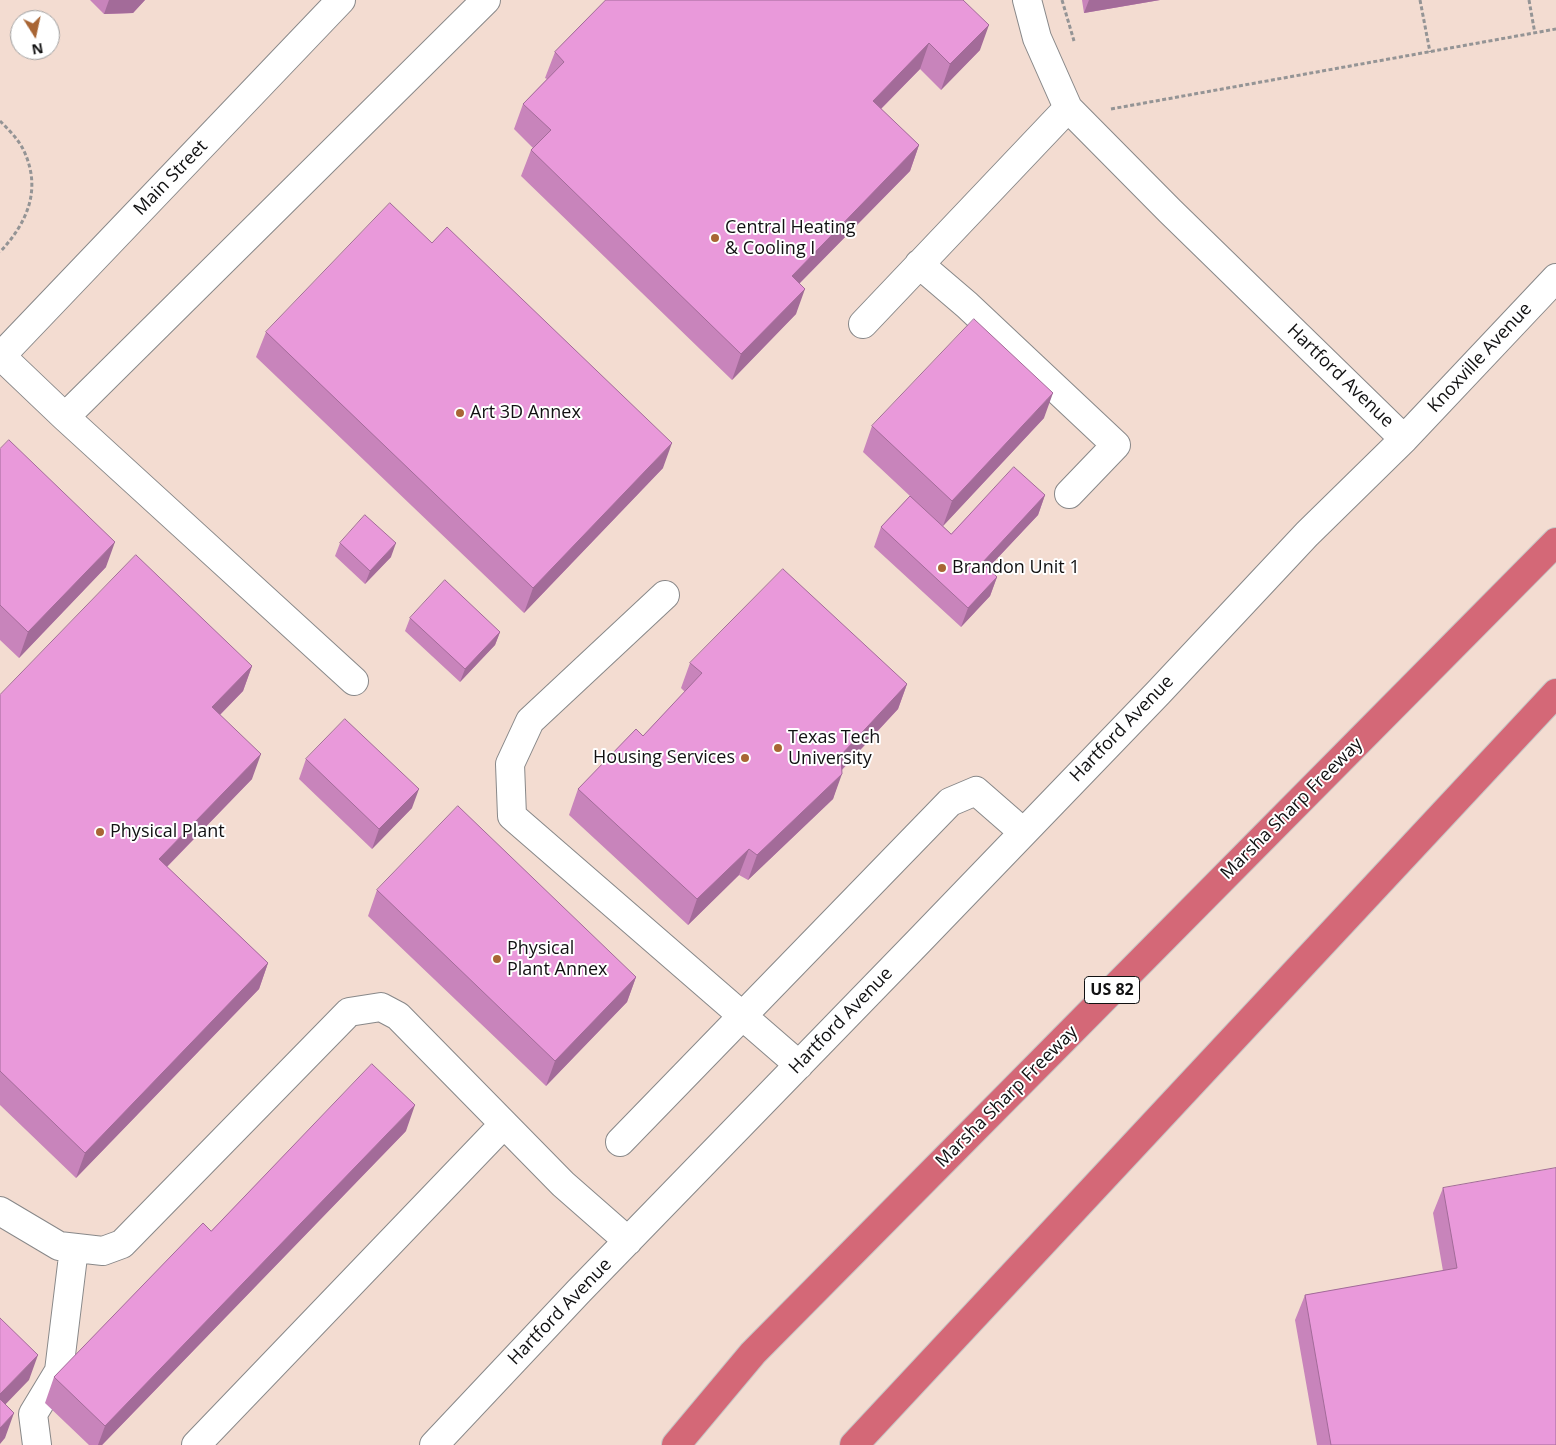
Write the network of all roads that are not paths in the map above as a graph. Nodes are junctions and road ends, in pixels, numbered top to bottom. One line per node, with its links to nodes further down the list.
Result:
1 (341, 0): 8 (street, Main Street)
2 (486, 0): 9 (street)
3 (1027, 0): 4 (street, Hartford Avenue)
4 (1068, 108): 5 (street); 10 (street, Hartford Avenue)
5 (920, 264): 7 (street); 11 (street)
6 (1556, 278): 10 (street, Knoxville Avenue)
7 (863, 324)
8 (1, 356): 9 (street)
9 (65, 417): 14 (street)
10 (1404, 438): 16 (street, Hartford Avenue)
11 (1069, 494)
12 (1556, 542): 27 (highway, Marsha Sharp Freeway / US 82)
13 (665, 595): 17 (street)
14 (354, 681)
15 (1556, 693): 28 (highway)
16 (1023, 832): 17 (street); 18 (street, Hartford Avenue)
17 (743, 1016): 18 (street); 20 (street)
18 (799, 1065): 22 (street, Hartford Avenue)
19 (504, 1124): 22 (street); 23 (street); 25 (street)
20 (620, 1142)
21 (0, 1211): 23 (street)
22 (628, 1241): 26 (street, Hartford Avenue)
23 (74, 1248): 24 (street)
24 (37, 1445)
25 (196, 1445)
26 (434, 1445)
27 (676, 1445)
28 (854, 1445)

